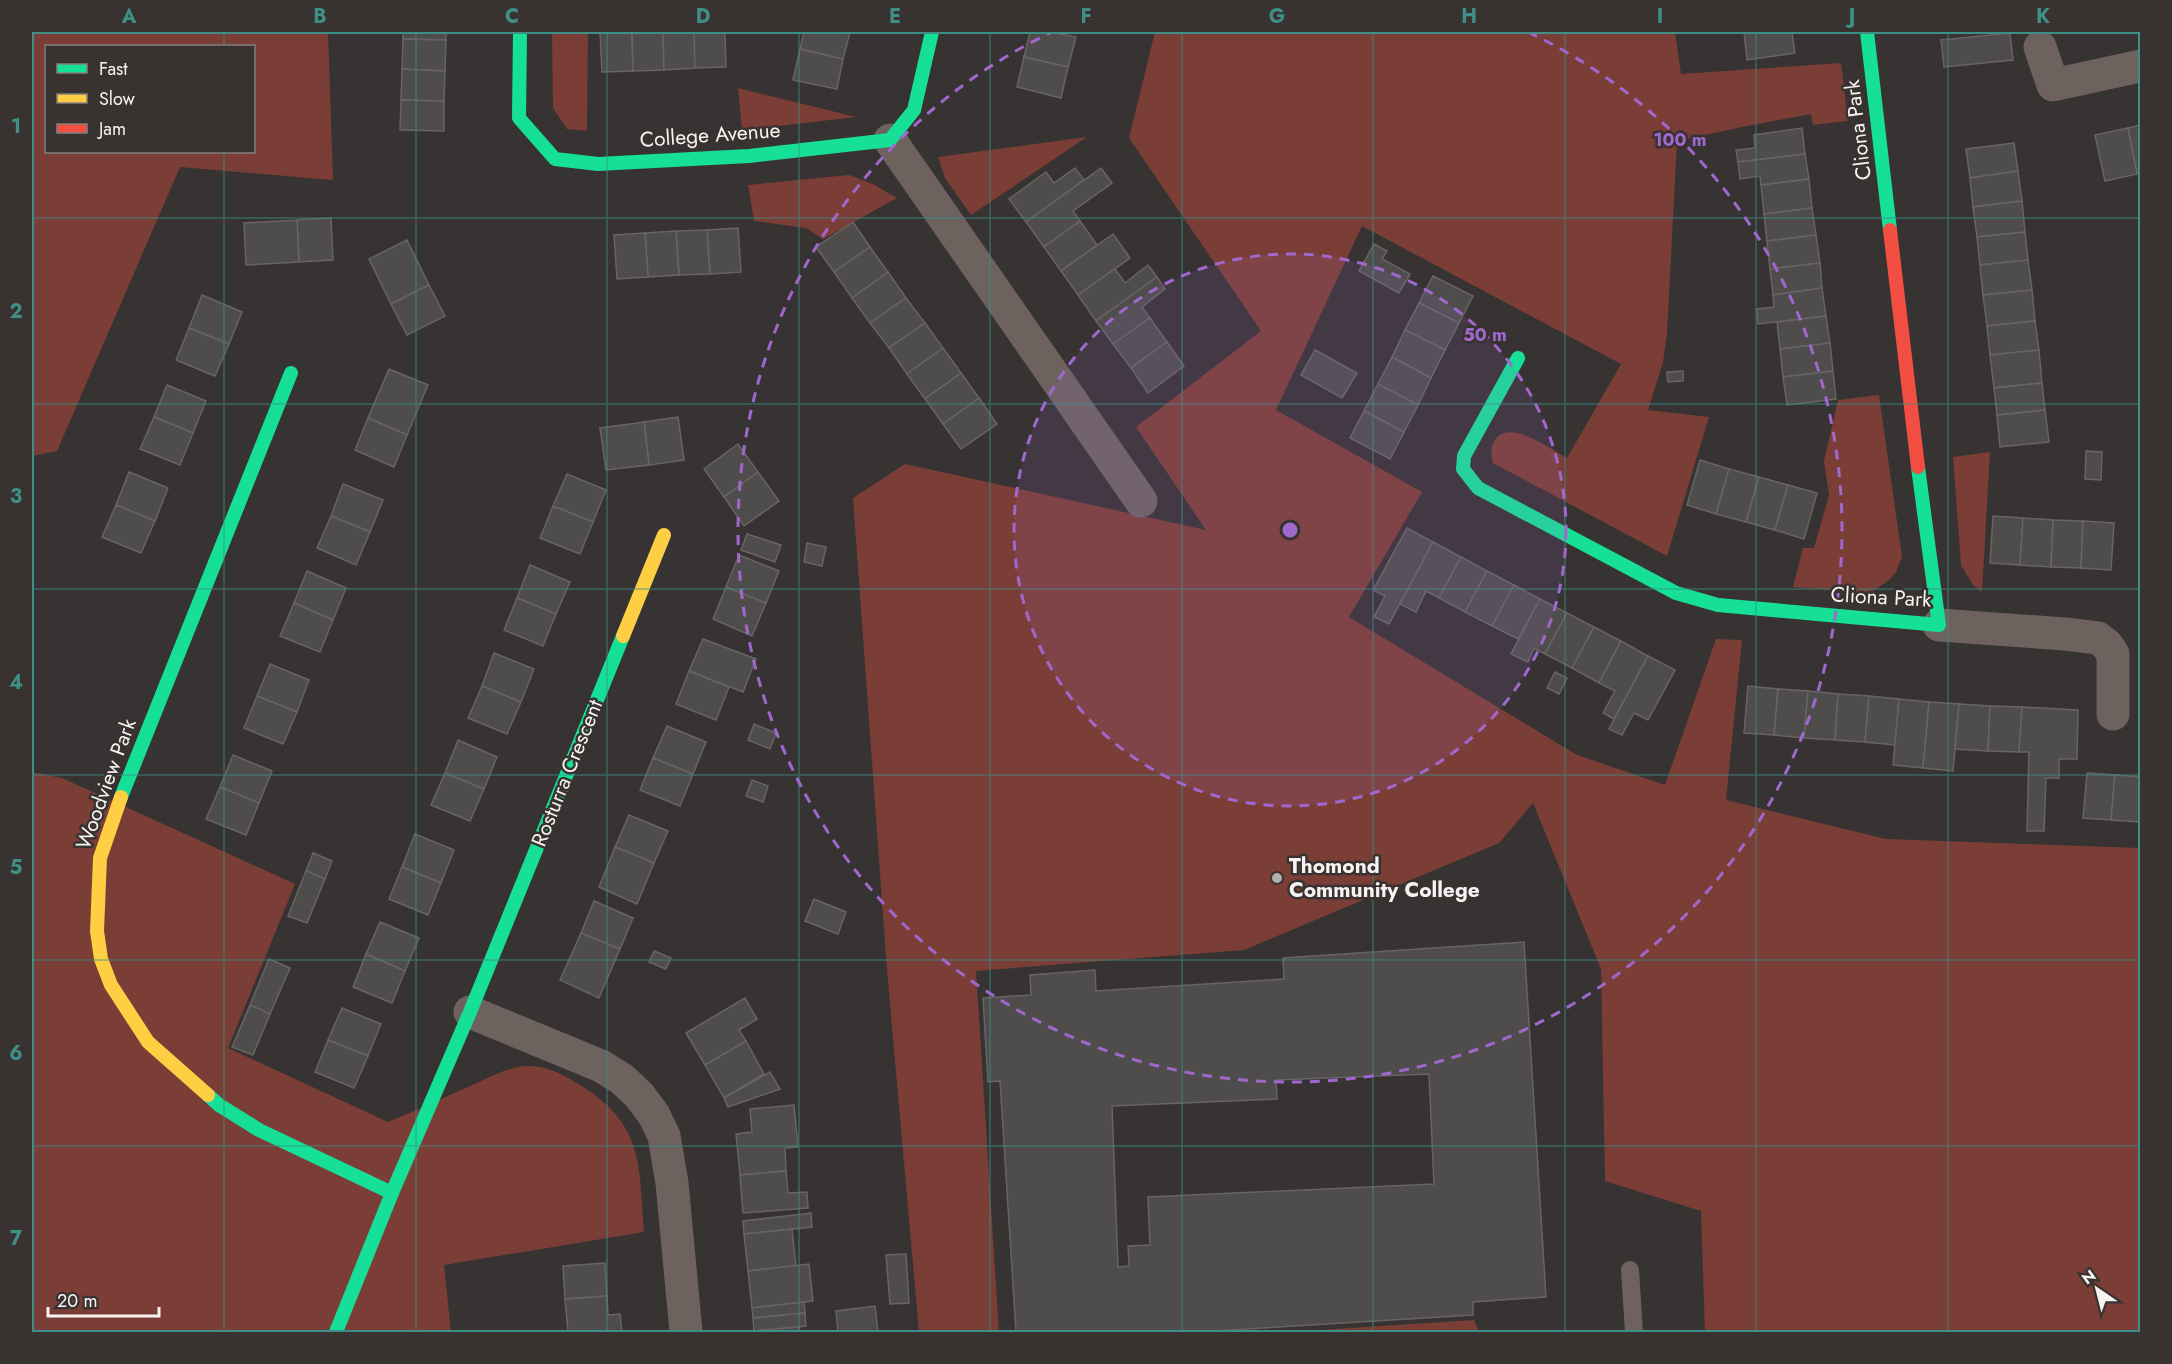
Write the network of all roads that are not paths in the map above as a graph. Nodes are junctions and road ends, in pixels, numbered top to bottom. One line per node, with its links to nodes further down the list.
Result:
1 (520, 32): 6 (street, College Avenue)
2 (932, 32): 6 (street)
3 (1867, 32): 11 (street, Cliona Park)
4 (2040, 47): 5 (street)
5 (2140, 66)
6 (890, 140): 9 (street)
7 (1518, 358): 11 (street, Cliona Park)
8 (291, 374): 14 (street, Woodview Park)
9 (1141, 501)
10 (664, 535): 13 (street, Rosturra Crescent)
11 (1939, 626): 12 (street)
12 (2113, 714)
13 (470, 1012): 14 (street, Rosturra Crescent); 17 (street)
14 (392, 1193): 16 (street, Rosturra Crescent)
15 (1630, 1270): 18 (lane)
16 (336, 1332)
17 (686, 1332)
18 (1634, 1332)

